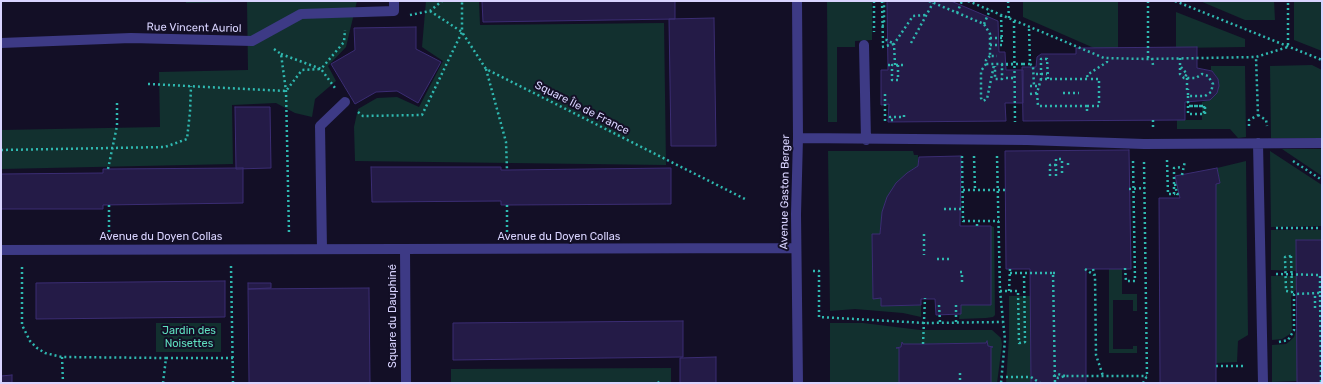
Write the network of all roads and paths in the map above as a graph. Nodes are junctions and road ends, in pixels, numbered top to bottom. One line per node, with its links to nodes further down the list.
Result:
1 (394, 1): 30 (street, Rue Vincent Auriol)
2 (462, 1): 29 (path)
3 (796, 1): 101 (street, Avenue Gaston Berger)
4 (874, 1): 25 (path)
5 (882, 1): 26 (path)
6 (929, 1): 15 (path)
7 (962, 1): 19 (path)
8 (968, 1): 16 (path)
9 (976, 1): 16 (path)
10 (1008, 1): 22 (path)
11 (1148, 1): 45 (path)
12 (1175, 1): 40 (path)
13 (1288, 1): 40 (path)
14 (887, 2): 26 (path)
15 (933, 3): 19 (path); 20 (path)
16 (979, 6): 17 (path)
17 (990, 10): 21 (path); 24 (path)
18 (430, 11): 29 (path)
19 (957, 13): 24 (path)
20 (926, 15): 35 (path); 36 (path)
21 (1002, 16): 22 (path); 32 (path)
22 (1009, 18): 23 (path)
23 (1014, 21): 28 (path); 52 (path)
24 (984, 24): 31 (path)
25 (874, 25)
26 (882, 26): 33 (path)
27 (345, 27): 59 (path)
28 (1029, 27): 44 (path); 53 (path)
29 (462, 32): 60 (path); 86 (path)
30 (260, 37): 34 (street, Rue Vincent Auriol); 42 (path)
31 (990, 38): 32 (path); 38 (path)
32 (1002, 38): 38 (path)
33 (882, 40): 36 (path); 39 (path)
34 (1, 43)
35 (911, 43)
36 (894, 44): 39 (path); 57 (path)
37 (864, 45): 102 (street)
38 (990, 45): 43 (path)
39 (882, 47): 41 (path)
40 (1288, 47): 48 (path); 50 (path)
41 (882, 53)
42 (281, 54): 59 (path); 77 (path)
43 (990, 56): 51 (path); 51 (path)
44 (1107, 58): 45 (path); 69 (path)
45 (1148, 58): 46 (path)
46 (1152, 58): 47 (path); 56 (path)
47 (1180, 58): 48 (path); 58 (path)
48 (1256, 58): 93 (path)
49 (1041, 60): 61 (path); 62 (path); 64 (path)
50 (1322, 60)
51 (991, 64): 51 (path); 51 (path); 51 (path); 52 (path); 53 (path, bridge)
52 (1014, 64): 66 (path)
53 (1030, 64): 74 (path)
54 (888, 65): 57 (path)
55 (905, 65): 57 (path)
56 (1153, 65)
57 (896, 66): 68 (path); 68 (path); 68 (path)
58 (1180, 66): 67 (path); 67 (path)
59 (321, 69): 77 (path); 86 (path)
60 (486, 69): 120 (path); 135 (path, Square Île de France)
61 (1040, 71): 64 (path); 64 (path)
62 (1047, 71): 63 (path); 64 (path)
63 (1036, 74)
64 (1044, 77): 69 (path); 75 (path)
65 (1006, 78): 66 (path)
66 (1015, 78): 97 (path)
67 (1185, 78): 84 (path); 84 (path)
68 (898, 79): 70 (path)
69 (1088, 79): 88 (path)
70 (888, 80)
71 (148, 84): 72 (path)
72 (191, 86): 77 (path); 106 (path)
73 (1030, 86): 74 (path)
74 (1034, 86): 75 (path)
75 (1039, 86): 78 (path)
76 (1210, 88): 83 (path)
77 (286, 91): 149 (path)
78 (1038, 93): 82 (path); 88 (path)
79 (1063, 93): 80 (path)
80 (1079, 93)
81 (885, 94): 96 (path)
82 (1030, 94)
83 (1196, 95)
84 (1188, 96): 87 (path)
85 (116, 102): 106 (path)
86 (345, 102): 150 (street)
87 (1188, 102): 89 (path); 91 (path)
88 (1087, 106): 90 (path)
89 (1189, 106): 91 (path); 91 (path)
90 (1087, 111)
91 (1191, 114)
92 (904, 115): 94 (path)
93 (1258, 115): 99 (path); 100 (path)
94 (892, 120)
95 (1153, 120): 98 (path)
96 (885, 121)
97 (1016, 123)
98 (1153, 124)
99 (1266, 128)
100 (1250, 129)
101 (798, 138): 102 (street); 148 (street, Avenue Gaston Berger)
102 (866, 140): 103 (street)
103 (1167, 143): 104 (street); 125 (path)
104 (1258, 143): 105 (street); 145 (street)
105 (1322, 143)
106 (111, 148): 107 (path); 119 (path)
107 (1, 150)
108 (974, 150): 132 (path)
109 (997, 151): 128 (path)
110 (1133, 154): 130 (path)
111 (1186, 155): 118 (path)
112 (962, 157): 131 (path)
113 (1062, 162): 121 (path)
114 (1294, 162): 126 (path)
115 (1056, 163): 123 (path)
116 (1068, 163): 117 (path)
117 (1068, 167)
118 (1184, 167): 122 (path); 125 (path)
119 (108, 169)
120 (507, 170)
121 (1062, 171)
122 (1182, 175)
123 (1050, 176)
124 (1144, 176): 127 (path)
125 (1173, 176): 134 (path)
126 (1322, 180)
127 (1145, 188): 130 (path); 193 (path)
128 (998, 189): 132 (path); 133 (path); 143 (path)
129 (1129, 189): 130 (path)
130 (1134, 189): 158 (path)
131 (963, 190): 132 (path); 139 (path)
132 (975, 190)
133 (1006, 190)
134 (1180, 194)
135 (745, 199)
136 (109, 205): 140 (path)
137 (507, 205): 141 (path)
138 (944, 209): 139 (path)
139 (963, 209): 142 (path)
140 (109, 214)
141 (507, 214)
142 (977, 221): 143 (path); 144 (path)
143 (999, 221): 171 (path)
144 (977, 226)
145 (1259, 228): 146 (path); 207 (street)
146 (1322, 228)
147 (924, 234): 155 (path)
148 (796, 248): 154 (street, Avenue du Doyen Collas); 162 (street, Avenue Gaston Berger)
149 (290, 249): 150 (street, Avenue du Doyen Collas); 153 (street, Avenue du Doyen Collas)
150 (322, 249): 154 (street, Avenue du Doyen Collas)
151 (1, 250): 152 (street, Avenue du Doyen Collas)
152 (22, 250): 153 (street, Avenue du Doyen Collas); 185 (path)
153 (231, 250): 187 (path)
154 (405, 250): 200 (street, Square du Dauphiné)
155 (924, 255)
156 (937, 259): 157 (path)
157 (952, 259)
158 (1125, 268)
159 (1010, 269): 164 (path)
160 (1085, 269): 169 (path)
161 (1093, 269): 169 (path)
162 (796, 270): 182 (path); 202 (street, Avenue Gaston Berger)
163 (960, 272): 170 (path)
164 (1010, 273): 166 (path); 172 (path)
165 (1053, 273): 166 (path); 191 (path); 205 (path)
166 (1024, 274): 172 (path)
167 (1286, 274): 167 (path); 168 (path)
168 (1321, 275): 173 (path); 173 (path)
169 (1095, 276): 192 (path)
170 (962, 284)
171 (1000, 291): 172 (path); 181 (path)
172 (1009, 291)
173 (1320, 293): 183 (path)
174 (1315, 296): 178 (path)
175 (925, 298): 182 (path)
176 (940, 305): 179 (path)
177 (956, 305): 180 (path)
178 (1315, 308)
179 (940, 322): 180 (path); 182 (path)
180 (956, 322): 181 (path)
181 (1003, 322): 194 (path)
182 (925, 323): 184 (path)
183 (1273, 342)
184 (923, 344)
185 (62, 357): 186 (path); 197 (path)
186 (166, 358): 187 (path); 198 (path)
187 (233, 358): 199 (path)
188 (1216, 366): 189 (path)
189 (1237, 366)
190 (960, 373): 196 (path)
191 (1054, 376): 192 (path); 205 (path)
192 (1103, 376): 193 (path)
193 (1147, 376): 206 (path)
194 (1001, 377): 203 (path); 204 (path)
195 (661, 379): 201 (path)
196 (960, 382)
197 (63, 383)
198 (164, 383)
199 (233, 383)
200 (406, 383)
201 (658, 383)
202 (798, 383)
203 (1001, 383)
204 (1040, 383)
205 (1055, 383)
206 (1143, 383)
207 (1263, 383)

